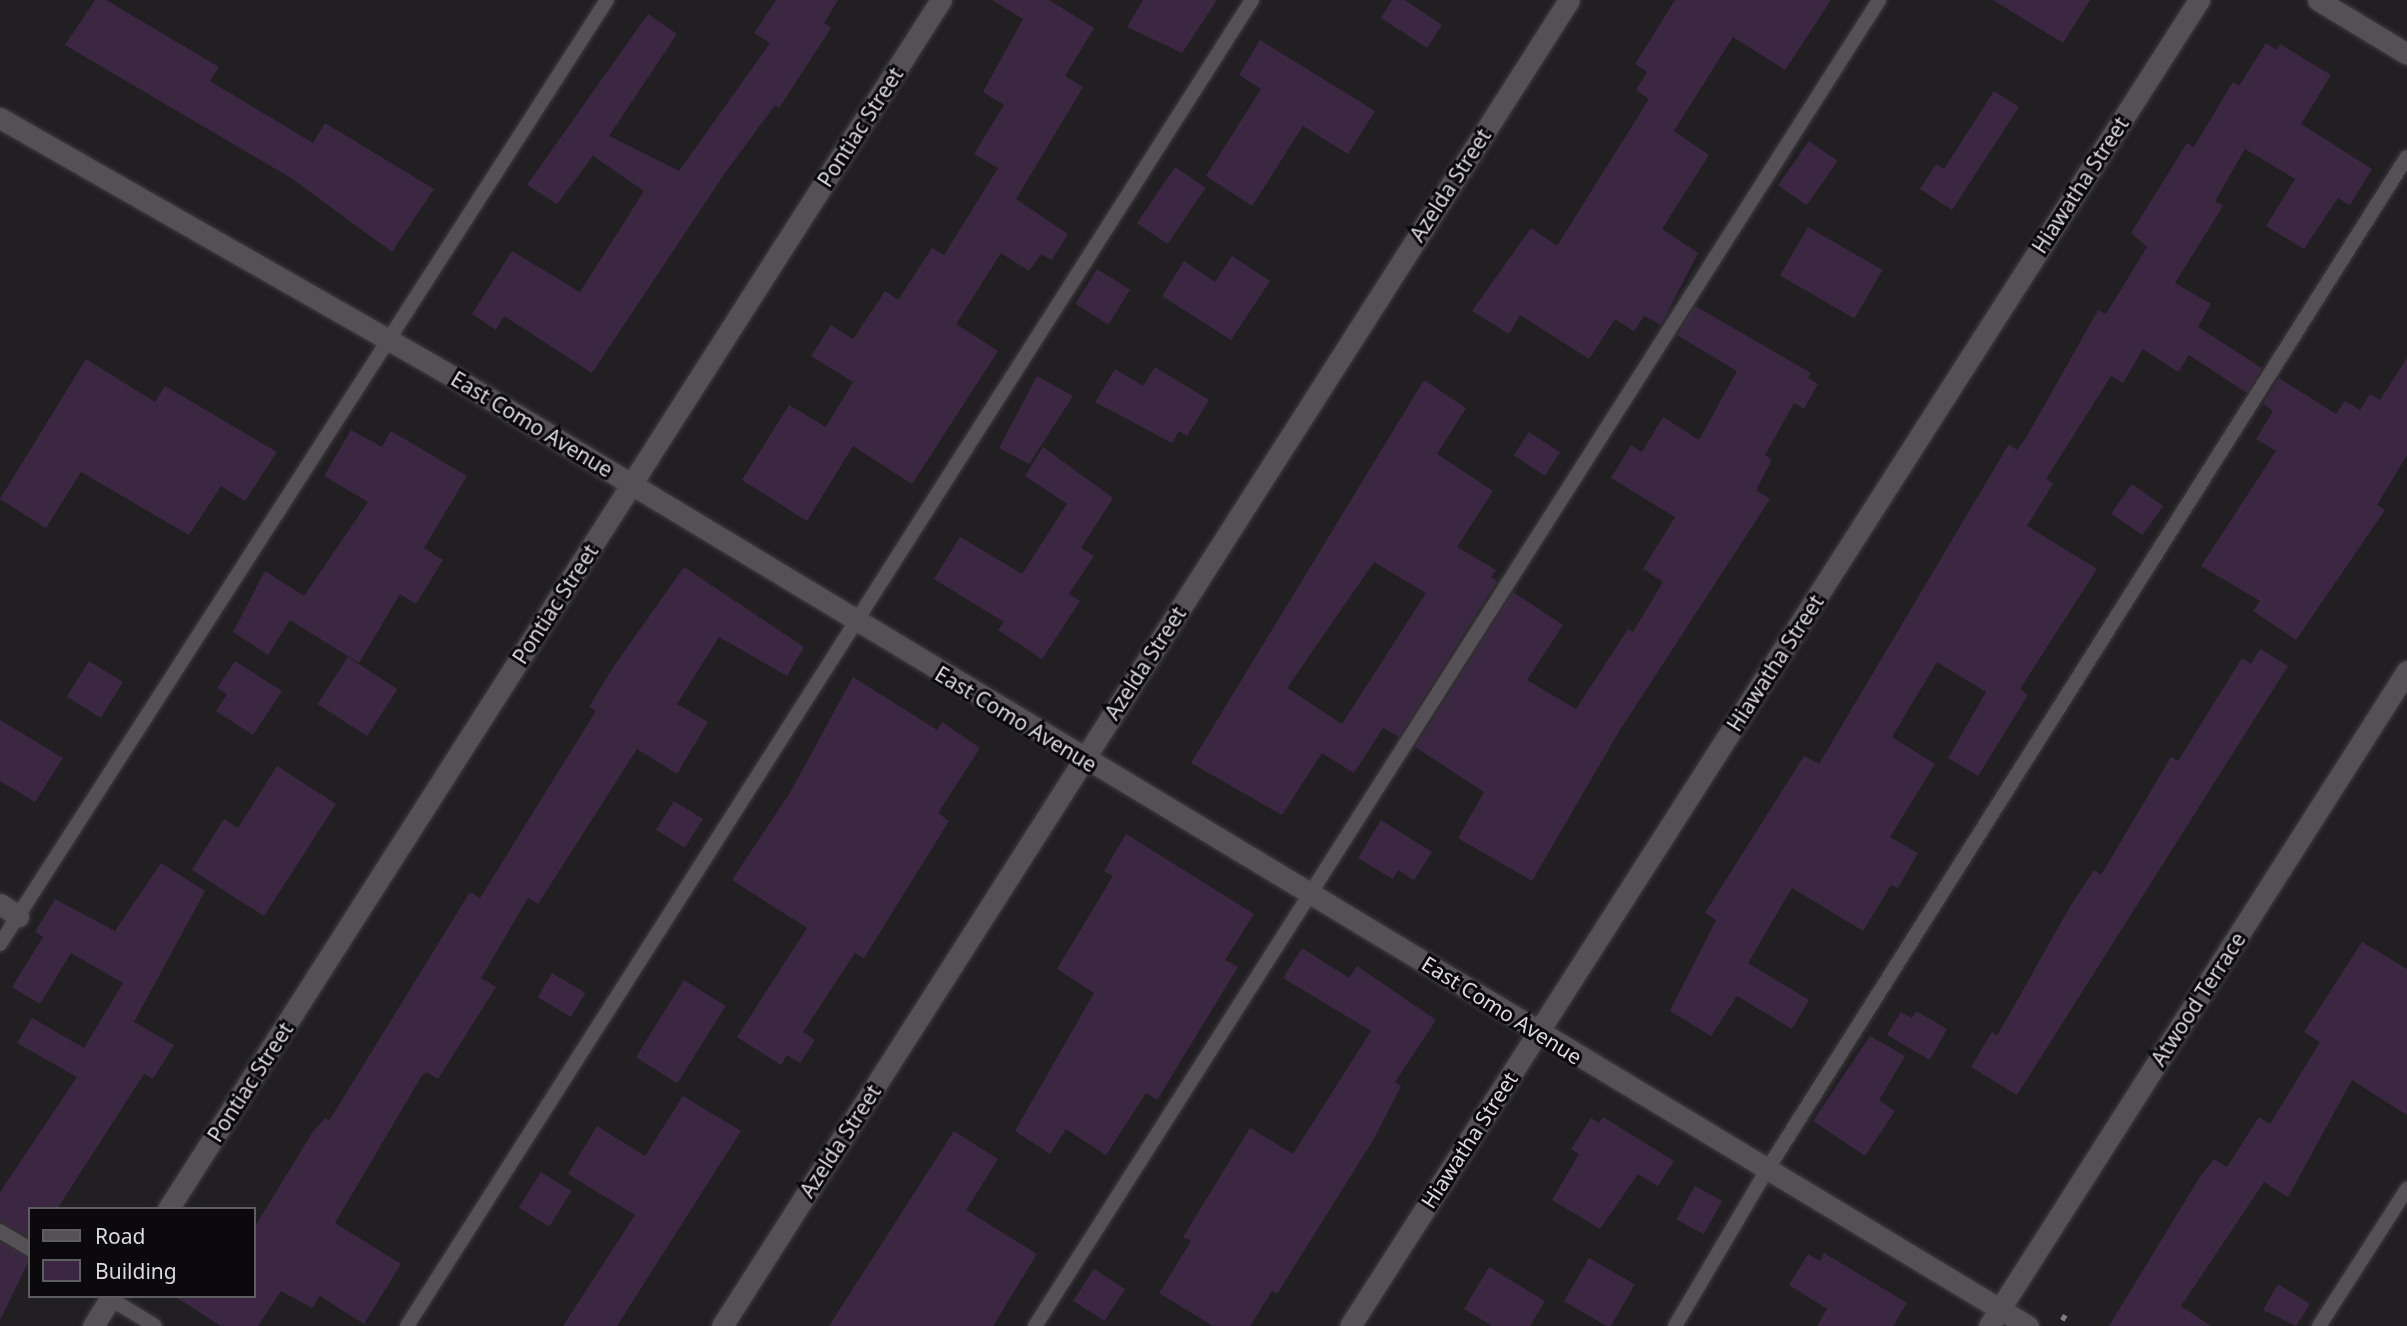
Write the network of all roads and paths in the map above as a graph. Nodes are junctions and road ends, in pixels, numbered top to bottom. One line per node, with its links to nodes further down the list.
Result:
1 (607, 0): 11 (lane)
2 (942, 0): 12 (street, Pontiac Street)
3 (1252, 0): 13 (lane)
4 (1569, 0): 15 (street, Azelda Street)
5 (1878, 0): 16 (lane)
6 (2199, 0): 20 (street, Hiawatha Street)
7 (2318, 0): 8 (street)
8 (2407, 54)
9 (0, 118): 11 (street, East Como Avenue)
10 (2407, 157): 21 (lane)
11 (391, 341): 12 (street, East Como Avenue); 18 (lane)
12 (632, 484): 13 (street, East Como Avenue); 23 (street, Pontiac Street)
13 (856, 621): 15 (street, East Como Avenue); 31 (lane)
14 (2407, 671): 28 (street, Atwood Terrace)
15 (1082, 760): 16 (street, East Como Avenue); 32 (street, Azelda Street)
16 (1309, 893): 20 (street, East Como Avenue); 33 (lane)
17 (0, 904): 18 (street)
18 (18, 916): 19 (lane)
19 (0, 944)
20 (1538, 1032): 21 (street, East Como Avenue); 34 (street, Hiawatha Street)
21 (1767, 1170): 28 (street, East Como Avenue); 35 (lane)
22 (2407, 1189): 37 (lane)
23 (170, 1207)
24 (0, 1231): 25 (lane)
25 (28, 1248)
26 (108, 1298): 29 (street)
27 (111, 1298): 30 (lane)
28 (1995, 1318): 36 (street, East Como Avenue)
29 (93, 1326)
30 (155, 1326)
31 (407, 1326)
32 (722, 1326)
33 (1035, 1326)
34 (1350, 1326)
35 (1675, 1326)
36 (2028, 1326)
37 (2319, 1326)

